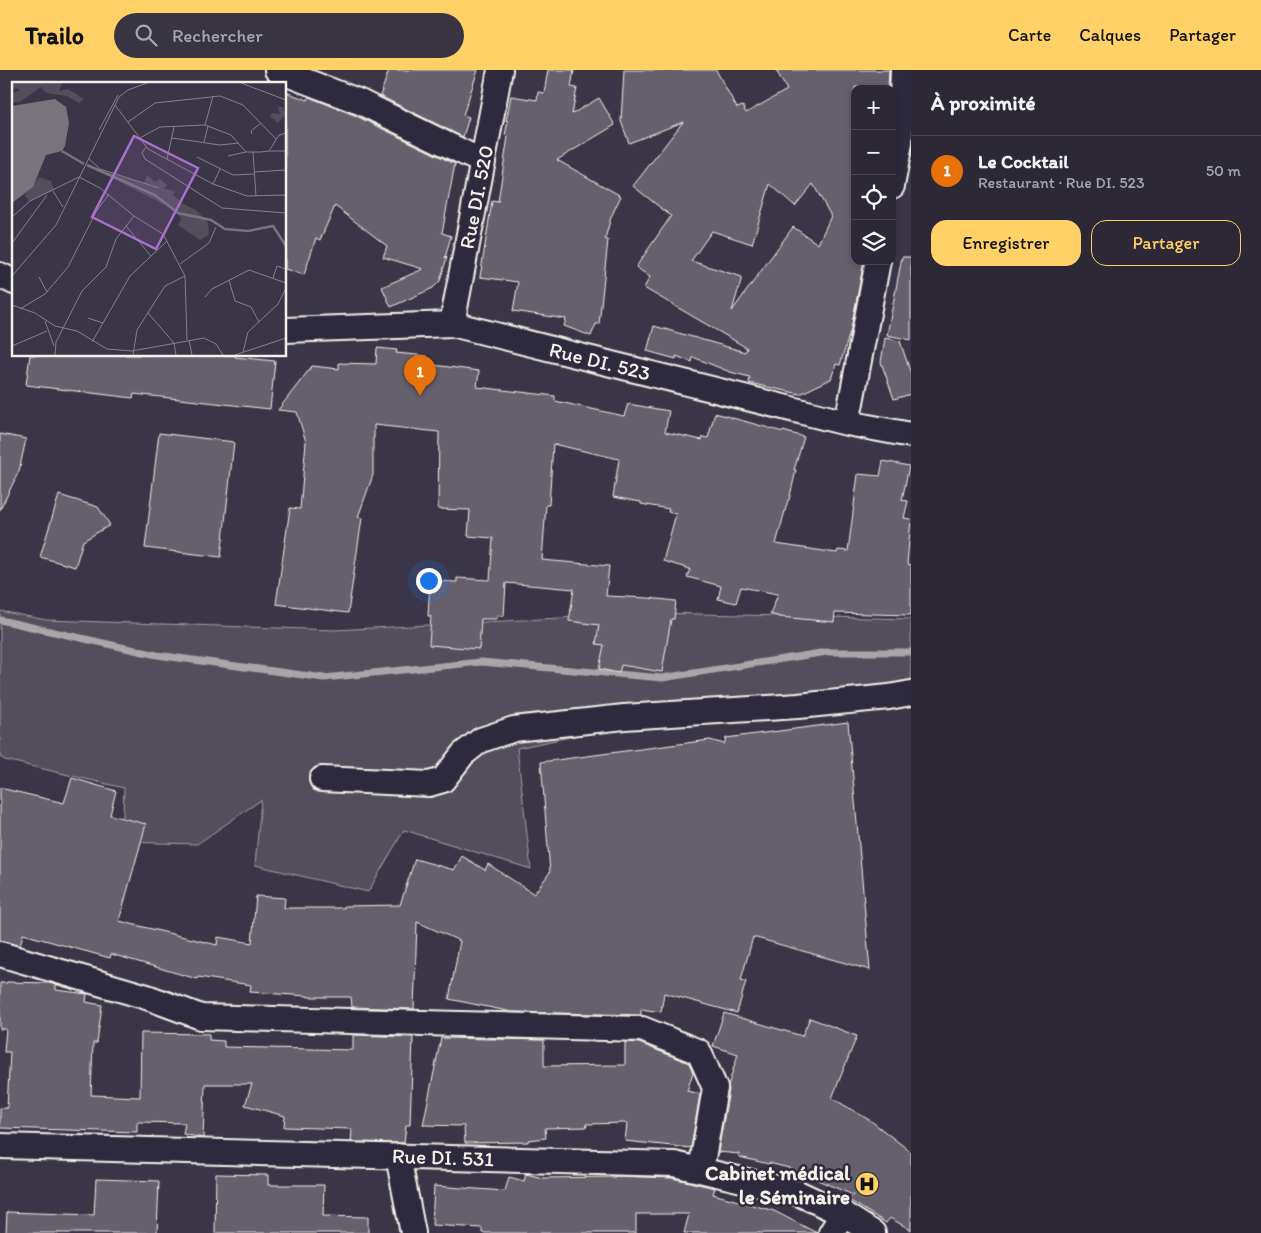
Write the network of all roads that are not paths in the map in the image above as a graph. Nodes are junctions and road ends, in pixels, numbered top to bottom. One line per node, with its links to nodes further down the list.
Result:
1 (277, 70): 4 (street)
2 (500, 70): 4 (street, Rue DI. 520)
3 (904, 70): 5 (street)
4 (483, 162): 9 (street, Rue DI. 520)
5 (894, 175)
6 (877, 265): 11 (street)
7 (0, 275): 8 (street)
8 (12, 281)
9 (452, 324): 10 (street, Rue DI. 523); 11 (street, Rue DI. 523)
10 (286, 330)
11 (848, 423): 12 (street, Rue DI. 523)
12 (911, 435)
13 (911, 693): 14 (street)
14 (322, 779)
15 (0, 954): 18 (street)
16 (0, 1146): 17 (street, Rue DI. 531)
17 (398, 1156): 18 (street, Rue DI. 531); 20 (street)
18 (701, 1170): 19 (street, Rue DI. 531)
19 (837, 1223): 21 (street, Rue DI. 531)
20 (413, 1233)
21 (873, 1233)

